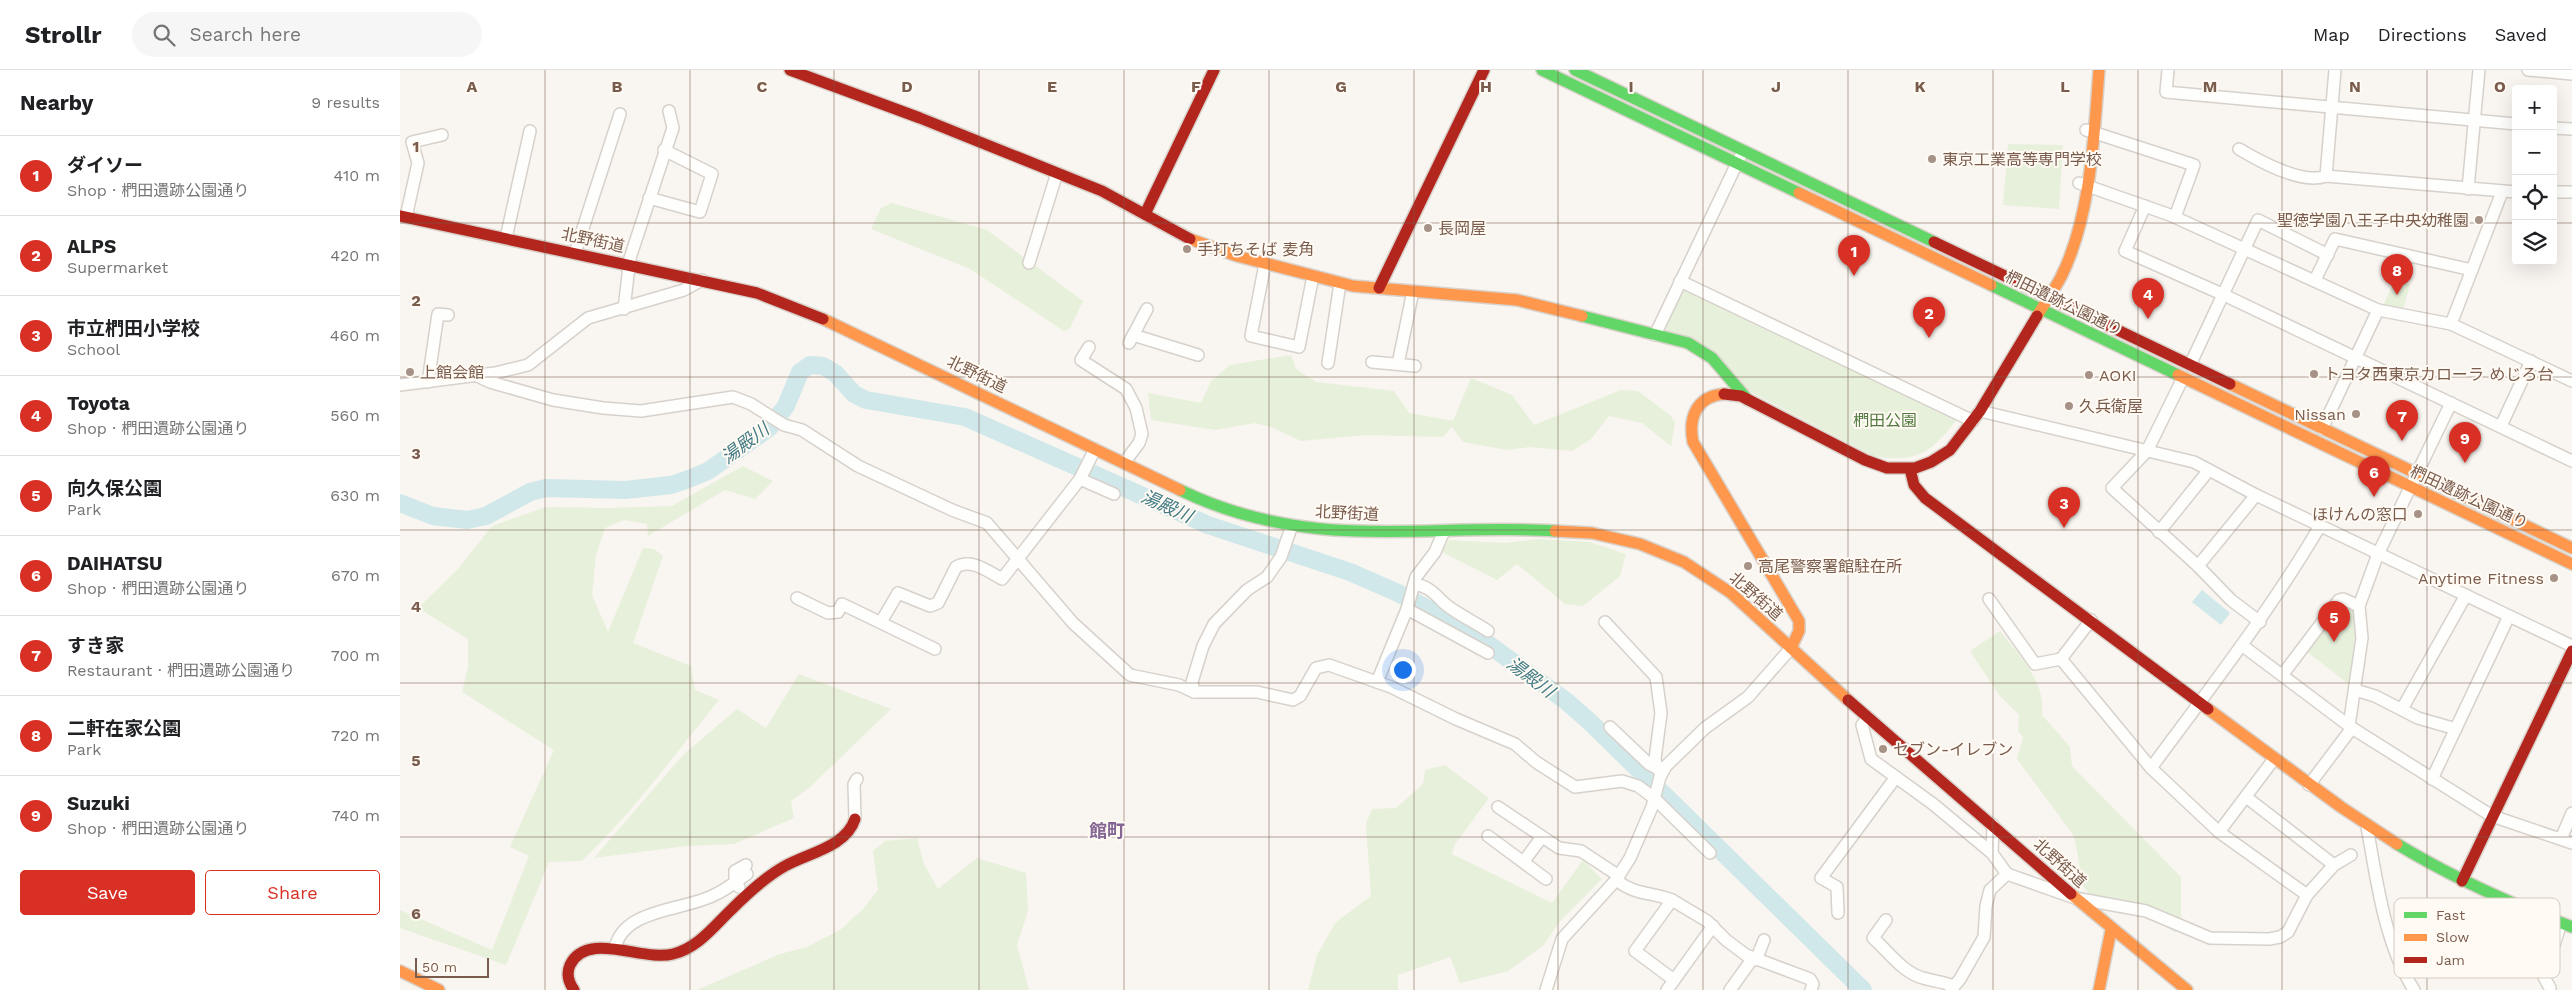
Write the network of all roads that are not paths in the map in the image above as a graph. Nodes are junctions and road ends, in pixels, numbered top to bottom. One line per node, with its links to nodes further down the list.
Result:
1 (790, 70): 27 (street)
2 (1214, 70): 37 (street)
3 (1484, 70): 53 (street)
4 (1542, 70): 26 (street, 椚田遺跡公園通り)
5 (1574, 70): 25 (street, 椚田遺跡公園通り)
6 (2089, 70): 21 (street)
7 (2099, 70): 21 (street)
8 (2168, 70): 13 (street)
9 (2335, 70): 13 (street)
10 (2479, 70): 16 (street)
11 (2528, 70): 12 (street)
12 (2572, 74)
13 (2331, 108): 16 (street); 28 (street)
14 (669, 111): 24 (street)
15 (619, 113): 42 (street)
16 (2474, 121): 17 (street); 30 (street)
17 (2512, 124)
18 (2557, 128): 19 (street)
19 (2572, 129)
20 (530, 131): 40 (street)
21 (2091, 131): 29 (street); 39 (street)
22 (442, 134): 38 (street)
23 (2239, 149): 28 (street)
24 (664, 150): 35 (street); 35 (street)
25 (1743, 150): 26 (street); 56 (street, 椚田遺跡公園通り)
26 (1736, 164): 51 (street); 59 (street, 椚田遺跡公園通り)
27 (1057, 173): 37 (street); 44 (street)
28 (2326, 176): 30 (street)
29 (2083, 185): 36 (street); 56 (street)
30 (2468, 189): 31 (street)
31 (2502, 192): 32 (street); 47 (street)
32 (2512, 192)
33 (2557, 192): 34 (street)
34 (2572, 192)
35 (649, 198): 46 (street)
36 (2145, 206): 39 (street); 55 (street)
37 (1145, 214): 45 (street)
38 (403, 216): 40 (street, 北野街道)
39 (2175, 217): 41 (street)
40 (506, 238): 42 (street, 北野街道)
41 (2245, 248): 43 (street); 50 (street); 55 (street)
42 (575, 253): 46 (street, 北野街道)
43 (2328, 255): 47 (street); 50 (street)
44 (1030, 263)
45 (1265, 264): 48 (street); 48 (street)
46 (628, 265): 49 (street, 北野街道); 57 (street)
47 (2472, 270): 62 (street)
48 (1313, 276): 52 (street)
49 (702, 280): 57 (street); 83 (street, 北野街道)
50 (2315, 280): 60 (street)
51 (1680, 281): 63 (street); 80 (street)
52 (1340, 283): 53 (street); 69 (street)
53 (1379, 288): 54 (street)
54 (1413, 291): 63 (street); 70 (street)
55 (2222, 294): 66 (street); 71 (street)
56 (2048, 297): 59 (street); 71 (street, 椚田遺跡公園通り)
57 (624, 309): 73 (street)
58 (1147, 309): 65 (street)
59 (2041, 310): 74 (street, 椚田遺跡公園通り); 80 (street)
60 (2378, 310): 62 (street); 66 (street)
61 (448, 316): 76 (street)
62 (2451, 324): 67 (street)
63 (1655, 334): 78 (street)
64 (1089, 347): 86 (street)
65 (1198, 355)
66 (2356, 358): 79 (street); 82 (street)
67 (2531, 361): 75 (street); 81 (street)
68 (1372, 362): 70 (street)
69 (1328, 363)
70 (1398, 364): 72 (street)
71 (2190, 365): 82 (street, 椚田遺跡公園通り)
72 (1415, 366)
73 (477, 376): 76 (street); 100 (street)
74 (2183, 378): 84 (street); 91 (street, 椚田遺跡公園通り)
75 (2572, 381)
76 (428, 382): 77 (street)
77 (400, 385)
78 (1748, 400): 87 (street); 117 (street)
79 (2451, 403): 81 (street); 89 (street)
80 (1976, 416): 84 (street); 87 (street)
81 (2501, 426): 85 (street)
82 (2322, 428): 89 (street, 椚田遺跡公園通り)
83 (1095, 449): 86 (street, 北野街道); 90 (street)
84 (2147, 450): 88 (street); 97 (street)
85 (2572, 461)
86 (1124, 463): 94 (street, 北野街道)
87 (1910, 469): 110 (street)
88 (2210, 470): 93 (street); 97 (street)
89 (2416, 474): 91 (street); 98 (street, 椚田遺跡公園通り)
90 (1081, 478): 92 (street); 100 (street)
91 (2410, 487): 99 (street); 101 (street, 椚田遺跡公園通り)
92 (1114, 494)
93 (2256, 495): 95 (street); 102 (street)
94 (1292, 525): 96 (street, 北野街道); 125 (street)
95 (2320, 526): 99 (street); 113 (street)
96 (1444, 530): 103 (street); 117 (street, 北野街道)
97 (2159, 532): 102 (street)
98 (2572, 548)
99 (2378, 554): 104 (street); 107 (street)
100 (1019, 557): 111 (street); 125 (street)
101 (2572, 564)
102 (2198, 566): 113 (street)
103 (1413, 587): 108 (street); 114 (street)
104 (2466, 595): 109 (street); 127 (street)
105 (797, 598): 111 (street)
106 (1989, 599): 121 (street)
107 (2359, 606): 122 (street); 124 (street)
108 (1407, 607): 120 (street); 123 (street)
109 (2509, 616): 116 (street); 131 (street)
110 (2091, 620): 121 (street); 126 (street)
111 (881, 622): 118 (street)
112 (1605, 622): 134 (street)
113 (2260, 622): 115 (street)
114 (1488, 631)
115 (2243, 646): 122 (street); 126 (street)
116 (2572, 646)
117 (1791, 648): 128 (street, 北野街道); 134 (street)
118 (935, 649)
119 (2572, 651): 143 (street)
120 (1488, 653)
121 (2062, 659): 133 (street)
122 (2283, 674): 130 (street)
123 (1377, 682): 125 (street); 139 (street)
124 (2355, 690): 127 (street); 130 (street)
125 (1194, 692)
126 (2199, 703): 132 (street); 133 (street)
127 (2402, 709): 131 (street)
128 (1868, 717): 135 (street); 144 (street, 北野街道)
129 (1610, 727): 134 (street)
130 (2350, 727): 137 (street); 138 (street)
131 (2456, 729): 137 (street)
132 (2274, 759): 138 (street); 140 (street)
133 (2151, 768): 146 (street)
134 (1659, 773): 139 (street)
135 (1896, 777): 151 (street); 166 (street)
136 (857, 779): 161 (street)
137 (2432, 779): 143 (street)
138 (2309, 785): 145 (street)
139 (1655, 797): 150 (street); 157 (street)
140 (2246, 797): 146 (street); 154 (street)
141 (1498, 808): 148 (street)
142 (2572, 813): 149 (street)
143 (2492, 816): 149 (street); 159 (street)
144 (1993, 825): 151 (street); 163 (street, 北野街道)
145 (2367, 827): 159 (street); 174 (street)
146 (2219, 832): 162 (street)
147 (1488, 836): 153 (street)
148 (1542, 837): 153 (street); 157 (street)
149 (2566, 841)
150 (1710, 853)
151 (1992, 853): 156 (street)
152 (2350, 854): 154 (street)
153 (1524, 861): 158 (street)
154 (2334, 864): 162 (street)
155 (747, 870): 160 (street)
156 (2007, 874): 163 (street); 180 (street)
157 (1617, 878): 165 (street); 184 (street)
158 (1546, 879)
159 (2462, 881): 164 (street)
160 (734, 882): 161 (street); 173 (street)
161 (747, 895): 173 (street)
162 (2307, 895): 163 (street)
163 (2075, 898): 170 (street, 北野街道)
164 (2502, 898)
165 (1672, 900): 169 (street); 179 (street)
166 (1838, 913)
167 (1886, 920): 180 (street)
168 (2566, 925): 171 (street)
169 (1713, 926): 175 (street); 179 (street)
170 (2111, 930): 188 (street); 189 (street, 北野街道)
171 (2560, 939)
172 (1764, 940): 175 (street)
173 (615, 948): 183 (street)
174 (2394, 948)
175 (1754, 959): 186 (street); 187 (street)
176 (400, 972): 182 (street)
177 (2407, 978): 190 (street)
178 (2545, 978): 181 (street)
179 (1674, 980): 185 (street)
180 (1953, 988)
181 (2550, 988)
182 (439, 990)
183 (574, 990)
184 (1546, 990)
185 (1667, 990)
186 (1730, 990)
187 (1811, 990)
188 (2099, 990)
189 (2187, 990)
190 (2414, 990)

